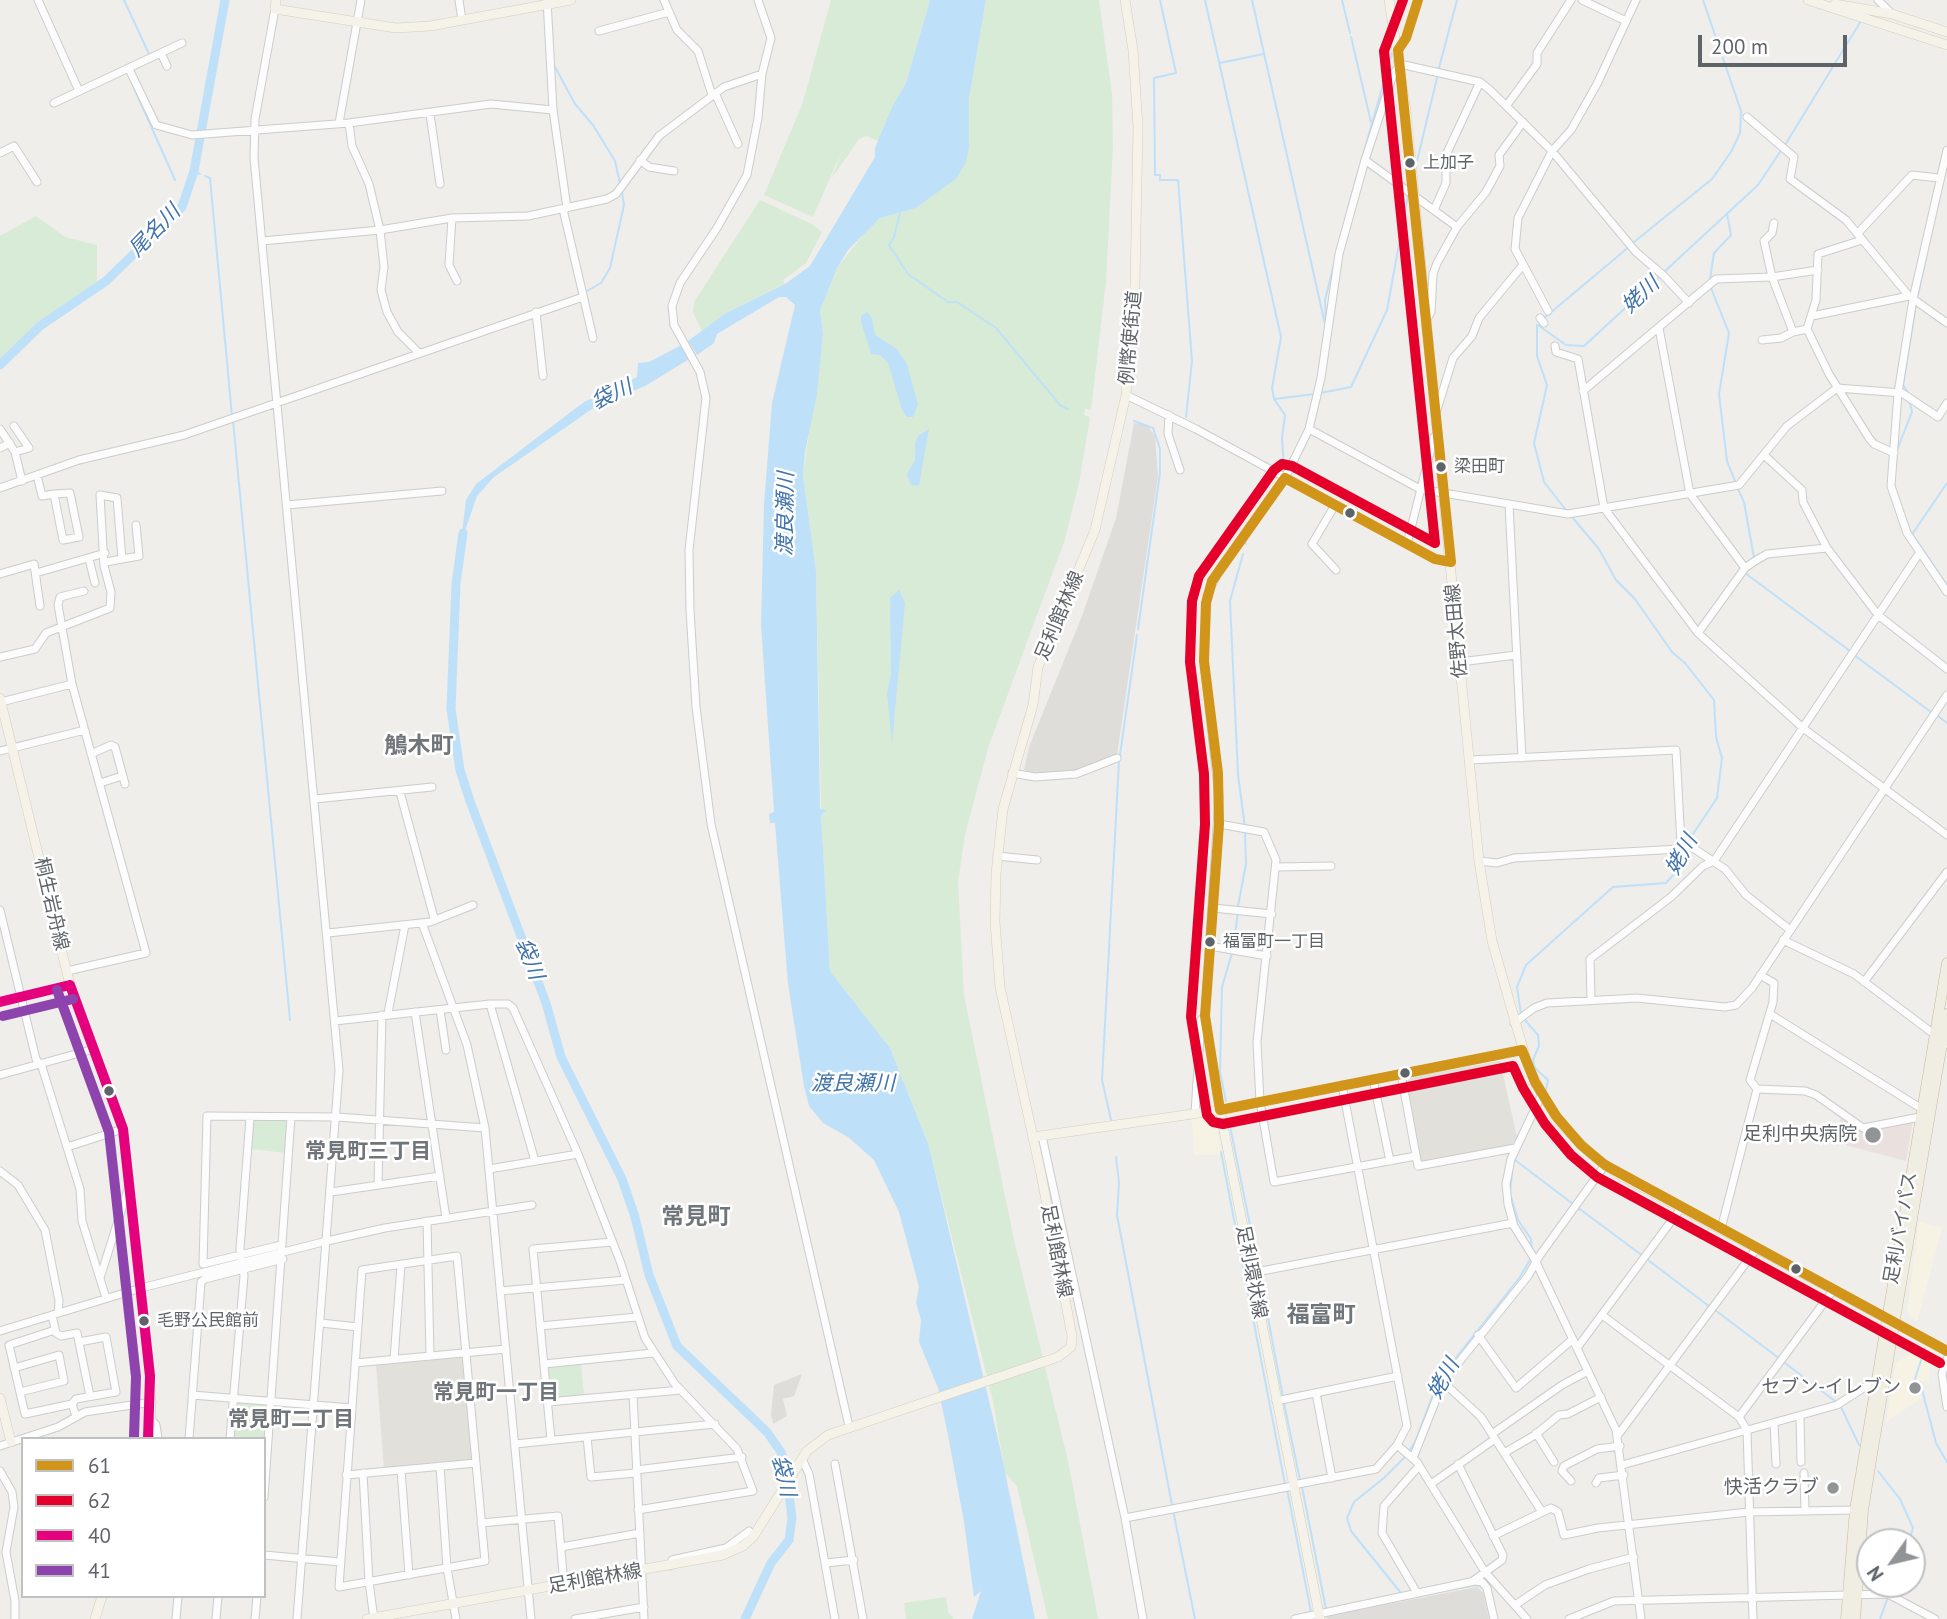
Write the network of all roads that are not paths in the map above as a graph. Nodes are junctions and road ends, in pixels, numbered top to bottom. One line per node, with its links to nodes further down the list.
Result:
1 (38, 0): 34 (street)
2 (361, 0): 22 (street)
3 (459, 0): 20 (street)
4 (571, 0): 15 (main road)
5 (664, 0): 18 (street)
6 (758, 0): 32 (street)
7 (1125, 0): 87 (main road, 例幣使街道)
8 (1389, 0): 27 (main road, 佐野太田線)
9 (1418, 0): 27 (street)
10 (1571, 0): 37 (street)
11 (1583, 0): 21 (street)
12 (1636, 0): 21 (street)
13 (1808, 0): 19 (main road)
14 (1818, 0): 19 (main road)
15 (547, 2): 20 (main road); 38 (street)
16 (276, 4): 22 (main road); 44 (street)
17 (1878, 10): 19 (main road); 24 (main road); 25 (main road)
18 (669, 12): 23 (street); 35 (street)
19 (1860, 12)
20 (461, 20): 22 (main road)
21 (1626, 21): 47 (street)
22 (357, 24): 42 (street)
23 (599, 31)
24 (1947, 32)
25 (1947, 42)
26 (182, 43): 28 (street)
27 (1398, 50): 29 (main road, 佐野太田線)
28 (161, 53): 30 (street); 31 (street)
29 (1399, 64): 33 (street); 50 (street); 55 (main road, 佐野太田線)
30 (167, 66)
31 (129, 69): 34 (street); 44 (street)
32 (762, 74): 35 (street); 310 (street)
33 (1480, 82): 37 (street); 57 (street)
34 (79, 91): 36 (street)
35 (713, 94): 45 (street); 49 (street)
36 (54, 103)
37 (1507, 105): 41 (street)
38 (553, 110): 39 (street); 56 (street)
39 (430, 114): 43 (street); 54 (street)
40 (1747, 117): 62 (street)
41 (1522, 122): 47 (street); 60 (street)
42 (339, 123): 43 (street); 44 (street)
43 (349, 123): 61 (street)
44 (254, 132): 63 (street)
45 (738, 144)
46 (1947, 150): 52 (street)
47 (1552, 151): 64 (street); 70 (street)
48 (0, 153): 53 (street)
49 (640, 160): 51 (street); 56 (street)
50 (1364, 160): 55 (street); 94 (street)
51 (674, 170)
52 (1939, 179): 62 (street); 69 (street)
53 (37, 182)
54 (440, 184)
55 (1415, 197): 57 (street); 74 (main road, 佐野太田線)
56 (565, 208): 58 (street); 68 (street)
57 (1434, 210): 60 (street)
58 (453, 218): 61 (street); 67 (street)
59 (1774, 223): 66 (street)
60 (1458, 227): 74 (street)
61 (380, 230): 63 (street); 82 (street)
62 (1860, 237): 65 (street); 69 (street)
63 (262, 241): 88 (street)
64 (1522, 266): 71 (street); 90 (street)
65 (1818, 270): 66 (street); 73 (street)
66 (1772, 277): 70 (street); 78 (street)
67 (457, 281)
68 (583, 297): 72 (street); 79 (street)
69 (1911, 298): 73 (street); 75 (street); 86 (street)
70 (1689, 303): 76 (street)
71 (1548, 311)
72 (536, 312): 82 (street); 83 (street)
73 (1812, 316): 77 (street)
74 (1427, 318): 90 (main road, 佐野太田線)
75 (1947, 323)
76 (1659, 328): 85 (street); 110 (street)
77 (1807, 329): 78 (street); 84 (street)
78 (1793, 332): 80 (street)
79 (593, 338)
80 (1762, 340)
81 (1555, 346): 85 (street)
82 (419, 353): 88 (street)
83 (543, 376)
84 (1837, 388): 86 (street); 99 (street); 100 (street)
85 (1583, 391): 114 (street)
86 (1898, 393): 89 (street); 99 (street)
87 (1126, 395): 91 (street, 例幣使街道); 149 (main road, 足利館林線)
88 (277, 401): 102 (street); 111 (street)
89 (1947, 403)
90 (1436, 413): 95 (main road, 佐野太田線)
91 (1170, 415): 101 (street); 103 (street, 例幣使街道)
92 (14, 426): 98 (street)
93 (0, 429): 96 (street)
94 (1309, 429): 103 (street); 106 (street)
95 (1438, 434): 106 (street); 109 (main road, 佐野太田線)
96 (10, 443): 97 (street); 98 (street)
97 (0, 447)
98 (15, 452): 104 (street)
99 (1894, 453): 118 (street)
100 (1764, 456): 110 (street); 117 (street)
101 (1180, 470)
102 (37, 475): 104 (street); 108 (street)
103 (1285, 478): 112 (street, 例幣使街道); 157 (street)
104 (22, 481): 105 (street)
105 (0, 488)
106 (1420, 489): 109 (street); 116 (street)
107 (442, 491): 111 (street)
108 (54, 494): 108 (street)
109 (1443, 494): 113 (street); 122 (main road, 佐野太田線)
110 (1690, 494): 114 (street); 123 (street)
111 (287, 505): 156 (street)
112 (1335, 505): 116 (street, 例幣使街道); 124 (street)
113 (1509, 505): 114 (street); 134 (street)
114 (1604, 508): 133 (street)
115 (136, 525): 121 (street)
116 (1407, 544): 122 (street, 例幣使街道)
117 (1827, 548): 123 (street); 131 (street)
118 (1920, 552): 129 (street); 131 (street)
119 (105, 557): 120 (street); 121 (street); 121 (street); 132 (street)
120 (89, 559): 125 (street); 127 (street)
121 (122, 559)
122 (1451, 562): 136 (main road, 佐野太田線)
123 (1745, 568): 133 (street)
124 (1336, 570)
125 (36, 573): 126 (street); 130 (street)
126 (0, 574)
127 (95, 583)
128 (84, 592): 132 (street)
129 (1947, 592)
130 (40, 606)
131 (1878, 615): 137 (street); 141 (street)
132 (62, 628): 135 (street); 138 (street)
133 (1698, 633): 141 (street)
134 (1516, 655): 136 (street); 147 (street)
135 (0, 657)
136 (1460, 662): 148 (main road, 佐野太田線)
137 (1947, 669)
138 (72, 684): 140 (street); 142 (street)
139 (1947, 695): 154 (street)
140 (0, 700): 143 (main road, 桐生岩舟線)
141 (1803, 728): 154 (street); 163 (street)
142 (85, 730): 143 (street); 145 (street)
143 (11, 747): 144 (street); 180 (main road, 桐生岩舟線)
144 (0, 751)
145 (91, 754): 150 (street); 151 (street)
146 (1117, 758): 149 (street)
147 (1522, 758): 148 (street); 159 (street)
148 (1470, 760): 162 (main road, 佐野太田線)
149 (1012, 773): 160 (main road, 足利館林線)
150 (122, 776): 151 (street); 152 (street)
151 (100, 783): 180 (street)
152 (125, 784)
153 (432, 787): 155 (street)
154 (1884, 788): 158 (street); 174 (street)
155 (400, 792): 156 (street); 171 (street)
156 (315, 799): 175 (street)
157 (1219, 824): 165 (street); 168 (street)
158 (1947, 835)
159 (1681, 844): 162 (street); 163 (street)
160 (997, 856): 161 (street); 220 (main road, 足利館林線)
161 (1037, 860)
162 (1479, 861): 195 (main road, 佐野太田線)
163 (1714, 862): 174 (street); 185 (street)
164 (1331, 866): 165 (street)
165 (1276, 867): 170 (street)
166 (1947, 872): 182 (street)
167 (473, 905): 171 (street)
168 (1213, 908): 170 (street); 177 (street)
169 (0, 910): 184 (street)
170 (1272, 914): 178 (street)
171 (434, 918): 172 (street)
172 (422, 923): 173 (street); 188 (street)
173 (405, 925): 175 (street); 191 (street)
174 (1789, 929): 176 (street)
175 (328, 933): 196 (street)
176 (1783, 940): 181 (street); 182 (street)
177 (1210, 946): 178 (street); 194 (street)
178 (1268, 956): 209 (street)
179 (1947, 963): 197 (highway, 足利バイパス)
180 (67, 971): 183 (main road, 桐生岩舟線)
181 (1760, 975): 185 (street); 192 (street)
182 (1864, 982): 197 (street)
183 (71, 985): 184 (street); 199 (main road, 桐生岩舟線)
184 (22, 997): 186 (street); 202 (street)
185 (1591, 1000): 195 (street)
186 (0, 1002)
187 (490, 1004): 188 (street); 223 (street); 225 (street)
188 (454, 1008): 189 (street); 218 (street)
189 (440, 1010): 190 (street); 200 (street)
190 (415, 1012): 191 (street); 217 (street)
191 (385, 1014): 196 (street); 216 (street)
192 (1770, 1014): 207 (street); 211 (street)
193 (1947, 1014): 198 (highway, 足利バイパス)
194 (1205, 1016): 210 (street); 212 (street)
195 (1519, 1019): 201 (main road, 佐野太田線)
196 (335, 1021): 214 (street)
197 (1935, 1032): 198 (street); 211 (highway, 足利バイパス)
198 (1945, 1042): 262 (highway, 足利バイパス)
199 (94, 1049): 202 (street); 219 (main road, 桐生岩舟線)
200 (446, 1050)
201 (1522, 1050): 203 (street); 208 (main road)
202 (39, 1063): 204 (street); 221 (street)
203 (1401, 1074): 205 (street); 224 (street)
204 (0, 1075)
205 (1373, 1079): 206 (street); 226 (street)
206 (1342, 1085): 209 (street); 228 (street)
207 (1757, 1089): 211 (street); 241 (street)
208 (1544, 1097): 222 (street); 227 (main road)
209 (1260, 1102): 210 (street); 228 (street)
210 (1220, 1110): 212 (main road); 251 (main road, 足利環状線)
211 (1921, 1113): 262 (highway, 足利バイパス)
212 (1195, 1114): 220 (main road)
213 (290, 1117): 214 (street); 215 (street); 246 (street)
214 (337, 1117): 216 (street); 234 (street)
215 (250, 1118): 249 (street); 249 (street)
216 (379, 1120): 217 (street); 233 (street)
217 (432, 1124): 218 (street); 231 (street)
218 (485, 1128): 229 (street)
219 (123, 1129): 221 (street); 232 (main road, 桐生岩舟線)
220 (1037, 1136): 310 (main road, 足利館林線); 360 (street)
221 (67, 1147): 252 (street)
222 (1515, 1147): 224 (street); 240 (street)
223 (578, 1154): 225 (street); 243 (street)
224 (1416, 1156): 226 (street)
225 (535, 1161): 229 (street)
226 (1390, 1161): 228 (street)
227 (1605, 1166): 236 (main road); 247 (street)
228 (1357, 1167): 245 (street)
229 (489, 1169): 237 (street)
230 (0, 1171): 259 (street)
231 (440, 1176): 233 (street); 238 (street)
232 (129, 1184): 252 (street); 255 (main road, 桐生岩舟線)
233 (378, 1185): 234 (street)
234 (331, 1192): 242 (street)
235 (532, 1205): 237 (street)
236 (1681, 1208): 241 (main road); 260 (street)
237 (492, 1211): 238 (street); 257 (street)
238 (446, 1218): 239 (street)
239 (427, 1221): 242 (street); 248 (street)
240 (1513, 1223): 245 (street); 247 (street)
241 (1721, 1229): 244 (main road)
242 (327, 1241): 246 (street); 263 (street)
243 (612, 1242): 253 (street); 254 (street)
244 (1757, 1248): 256 (main road); 281 (street)
245 (1373, 1250): 251 (street); 284 (street)
246 (282, 1252): 249 (street); 298 (street)
247 (1535, 1260): 268 (street); 269 (street)
248 (428, 1261): 250 (street); 274 (street); 276 (street)
249 (243, 1262): 255 (street); 291 (street); 295 (street)
250 (401, 1265): 265 (street); 278 (street)
251 (1251, 1273): 296 (main road, 足利環状線)
252 (100, 1278): 258 (street)
253 (626, 1280): 254 (street); 261 (street)
254 (537, 1287): 257 (street); 264 (street)
255 (141, 1288): 258 (street); 297 (main road, 桐生岩舟線)
256 (1834, 1289): 262 (main road); 305 (street)
257 (500, 1291): 272 (street)
258 (106, 1298): 259 (street)
259 (55, 1314): 266 (street); 267 (street)
260 (1602, 1315): 271 (street); 281 (street)
261 (637, 1317): 264 (street); 275 (street)
262 (1891, 1318): 273 (main road); 285 (highway, 足利バイパス); 384 (highway, 足利バイパス)
263 (321, 1323): 265 (street); 301 (street)
264 (540, 1326): 280 (street)
265 (358, 1327): 279 (street)
266 (0, 1331)
267 (55, 1331): 270 (street); 282 (street)
268 (1478, 1335): 269 (street); 286 (street)
269 (1573, 1339): 271 (street)
270 (79, 1342): 292 (street); 292 (street)
271 (1577, 1348): 283 (street)
272 (506, 1349): 274 (street); 325 (street)
273 (1947, 1350)
274 (465, 1353): 276 (street); 333 (street)
275 (653, 1353): 280 (street); 287 (street)
276 (430, 1356): 278 (street)
277 (1947, 1359): 302 (street)
278 (394, 1360): 279 (street)
279 (355, 1363): 303 (street)
280 (544, 1364): 299 (street)
281 (1670, 1366): 305 (street); 314 (street)
282 (14, 1367): 288 (street); 288 (street)
283 (1588, 1371): 293 (street); 321 (street)
284 (1398, 1376): 289 (street); 326 (street)
285 (1876, 1380): 306 (street); 356 (highway, 足利バイパス)
286 (1443, 1382): 321 (street); 330 (street)
287 (681, 1390): 290 (street); 308 (street)
288 (20, 1392): 300 (street)
289 (1316, 1393): 296 (street); 350 (street)
290 (633, 1394): 299 (street); 312 (street)
291 (192, 1395): 295 (street); 318 (street)
292 (90, 1396): 300 (street)
293 (1601, 1397): 313 (street); 314 (street)
294 (0, 1398): 324 (main road)
295 (233, 1399): 298 (street); 319 (street)
296 (1276, 1401): 354 (main road, 足利環状線)
297 (152, 1402): 304 (street); 307 (main road, 桐生岩舟線)
298 (272, 1402): 301 (street); 345 (street)
299 (548, 1402): 323 (street)
300 (72, 1404): 304 (street)
301 (313, 1405): 303 (street); 370 (street)
302 (1947, 1407)
303 (352, 1408): 348 (street)
304 (76, 1416): 315 (street)
305 (1738, 1417): 311 (street)
306 (1800, 1417): 309 (street); 335 (street)
307 (152, 1419): 316 (main road, 桐生岩舟線); 317 (street)
308 (715, 1424): 312 (street); 331 (street)
309 (1774, 1424): 311 (street); 338 (street)
310 (852, 1425): 332 (main road, 足利館林線)
311 (1747, 1430): 339 (street); 359 (street)
312 (634, 1432): 320 (street); 344 (street)
313 (1536, 1433): 329 (street); 334 (street)
314 (1618, 1435): 328 (street)
315 (29, 1437)
316 (148, 1437)
317 (157, 1437)
318 (189, 1437)
319 (230, 1437)
320 (587, 1437): 323 (street); 344 (street)
321 (1493, 1437): 329 (street); 337 (street)
322 (21, 1440): 324 (street)
323 (551, 1440): 325 (street)
324 (11, 1443): 327 (street)
325 (515, 1444): 361 (street)
326 (1397, 1445): 330 (street); 350 (street)
327 (0, 1446)
328 (1620, 1447): 339 (street); 351 (street)
329 (1504, 1453): 358 (street)
330 (1410, 1456): 341 (street)
331 (742, 1457): 344 (street); 355 (street)
332 (802, 1460): 373 (street); 374 (main road, 足利館林線)
333 (476, 1462): 340 (street); 362 (street)
334 (1554, 1462)
335 (1801, 1462)
336 (835, 1464): 371 (street)
337 (1458, 1464): 353 (street); 366 (street)
338 (1776, 1464)
339 (1622, 1465): 349 (street)
340 (440, 1466): 342 (street); 375 (street)
341 (1419, 1466): 353 (street); 383 (street)
342 (401, 1470): 346 (street); 378 (street)
343 (0, 1471): 396 (street)
344 (636, 1472): 355 (street)
345 (266, 1473)
346 (363, 1473): 348 (street); 379 (street)
347 (1804, 1473): 357 (street)
348 (346, 1475): 372 (street)
349 (1623, 1475): 352 (street); 363 (street)
350 (1332, 1478): 354 (street)
351 (1571, 1481)
352 (1596, 1483)
353 (1431, 1484): 377 (street)
354 (1293, 1485): 360 (street); 395 (main road, 足利環状線)
355 (638, 1510): 365 (street)
356 (1855, 1510): 357 (street); 384 (highway, 足利バイパス)
357 (1805, 1511): 359 (street)
358 (1542, 1512): 363 (street); 366 (street)
359 (1749, 1512): 363 (street); 389 (street)
360 (1125, 1518): 409 (street)
361 (522, 1519): 362 (street); 367 (street); 382 (street)
362 (481, 1523): 375 (street)
363 (1630, 1524): 369 (street)
364 (749, 1531): 374 (street)
365 (640, 1533): 367 (street); 376 (street)
366 (1493, 1536): 377 (street)
367 (561, 1547): 381 (street)
368 (266, 1555): 370 (street)
369 (1634, 1557): 390 (street); 392 (street)
370 (302, 1558): 372 (street); 401 (street)
371 (855, 1560): 373 (street); 408 (street)
372 (340, 1562): 379 (street)
373 (825, 1563): 407 (street)
374 (670, 1566): 376 (main road, 足利館林線)
375 (447, 1568): 378 (street); 391 (street)
376 (642, 1571): 381 (main road, 足利館林線); 393 (street)
377 (1485, 1572): 380 (street); 392 (street)
378 (409, 1575): 379 (street)
379 (369, 1581): 402 (street)
380 (1472, 1581): 383 (street); 411 (street)
381 (564, 1585): 382 (main road, 足利館林線)
382 (529, 1591): 391 (main road, 足利館林線); 404 (street)
383 (1417, 1593): 395 (street)
384 (1851, 1595): 389 (street); 416 (highway, 足利バイパス); 417 (highway, 足利バイパス); 418 (street)
385 (101, 1598): 397 (main road)
386 (178, 1598): 398 (street)
387 (218, 1598): 399 (street)
388 (257, 1598): 400 (street)
389 (1752, 1598): 390 (street); 415 (street)
390 (1639, 1601): 413 (street); 414 (street)
391 (454, 1604): 402 (main road, 足利館林線); 403 (street)
392 (1515, 1605): 412 (street)
393 (644, 1607): 394 (street); 406 (street)
394 (605, 1616): 405 (street)
395 (1319, 1617): 410 (street)
396 (15, 1619)
397 (95, 1619)
398 (176, 1619)
399 (216, 1619)
400 (255, 1619)
401 (297, 1619)
402 (371, 1619)
403 (456, 1619)
404 (531, 1619)
405 (575, 1619)
406 (644, 1619)
407 (835, 1619)
408 (863, 1619)
409 (1143, 1619)
410 (1295, 1619)
411 (1494, 1619)
412 (1527, 1619)
413 (1569, 1619)
414 (1641, 1619)
415 (1753, 1619)
416 (1846, 1619)
417 (1855, 1619)
418 (1935, 1619)

